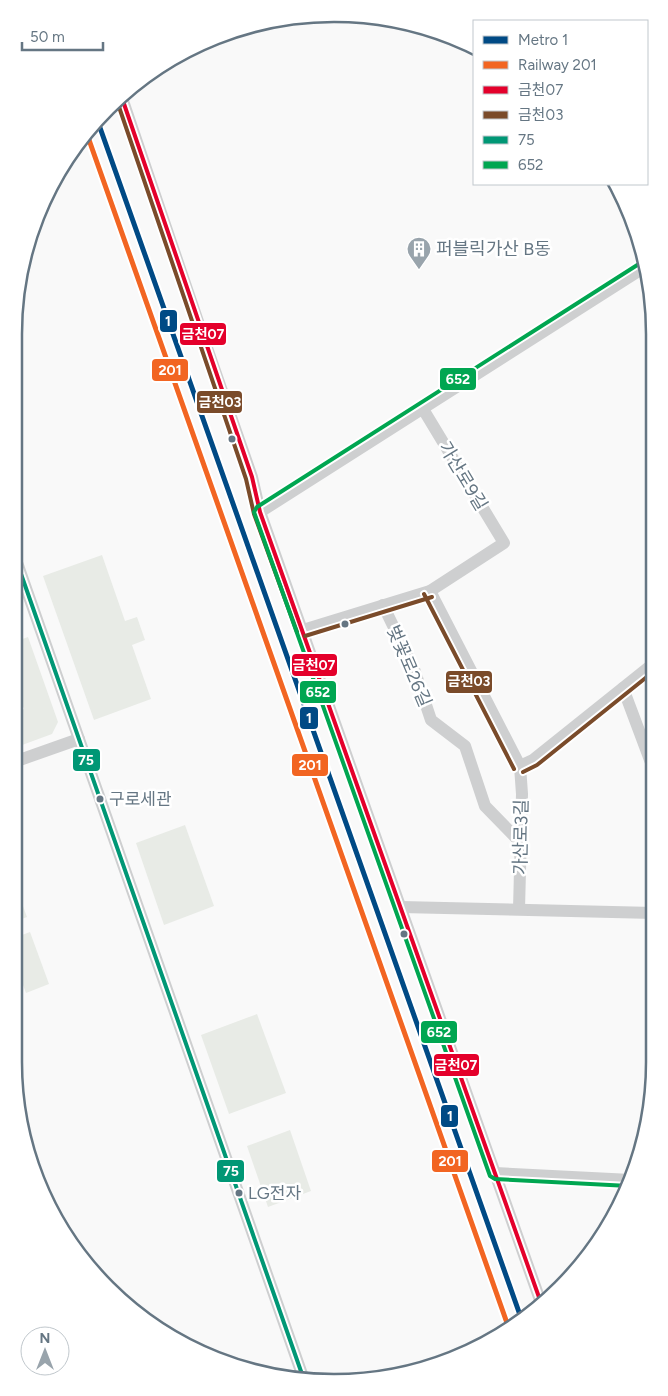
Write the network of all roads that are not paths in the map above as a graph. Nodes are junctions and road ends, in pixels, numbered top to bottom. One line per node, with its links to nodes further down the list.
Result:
1 (124, 104): 4 (street)
2 (639, 271): 3 (street)
3 (423, 409): 4 (street); 6 (street, 가산로9길)
4 (260, 512): 8 (street)
5 (22, 577): 11 (street)
6 (430, 591): 7 (street); 14 (street)
7 (383, 605): 8 (street); 15 (street, 벚꽃로26길)
8 (303, 630): 16 (street)
9 (646, 670): 10 (street)
10 (623, 688): 12 (street); 14 (street)
11 (79, 740): 13 (street); 22 (street)
12 (646, 749)
13 (22, 759)
14 (520, 766): 15 (street, 가산로3길)
15 (521, 843): 17 (street, 가산로3길)
16 (401, 907): 17 (street); 19 (street)
17 (519, 909): 18 (street)
18 (646, 912)
19 (495, 1173): 20 (street); 21 (street)
20 (623, 1180)
21 (539, 1296)
22 (301, 1372)

